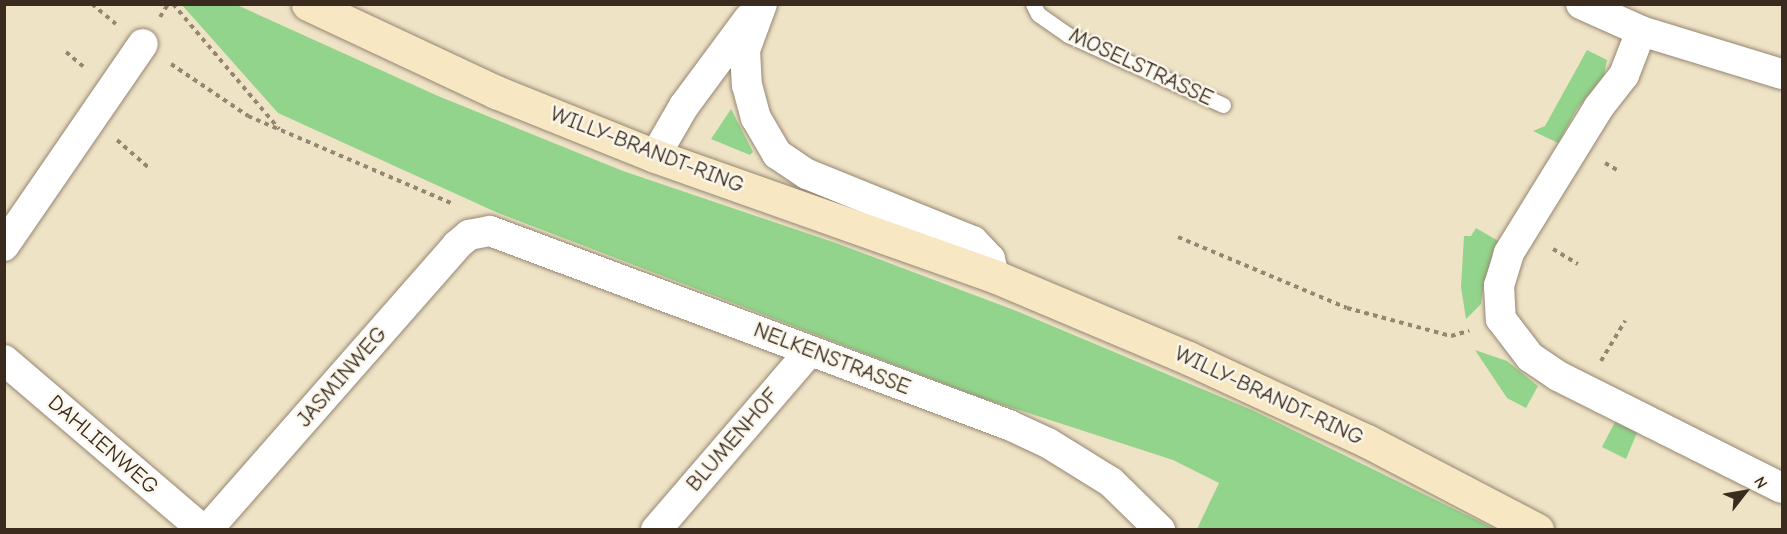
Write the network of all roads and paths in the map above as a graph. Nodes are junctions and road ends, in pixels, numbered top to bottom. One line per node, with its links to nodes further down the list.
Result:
1 (92, 4): 8 (path)
2 (172, 4): 11 (path)
3 (308, 4): 12 (main road, WILLY-BRANDT-RING)
4 (760, 4): 12 (street); 16 (street)
5 (1034, 4): 10 (lane, MOSELSTRASSE)
6 (1581, 4): 7 (street)
7 (1641, 31): 9 (street); 17 (street)
8 (143, 44): 11 (path); 15 (street)
9 (1782, 74)
10 (1223, 105)
11 (282, 132): 13 (path)
12 (655, 156): 16 (main road, WILLY-BRANDT-RING)
13 (482, 232): 19 (street, NELKENSTRASSE); 23 (street, JASMINWEG)
14 (1178, 237): 17 (path)
15 (4, 246)
16 (994, 276): 26 (main road, WILLY-BRANDT-RING)
17 (1501, 319): 22 (street)
18 (1625, 321): 21 (path)
19 (810, 351): 24 (street, BLUMENHOF); 25 (street, NELKENSTRASSE)
20 (4, 360): 23 (street, DAHLIENWEG)
21 (1599, 365)
22 (1782, 488)
23 (205, 530)
24 (656, 530)
25 (1160, 530)
26 (1537, 530)

